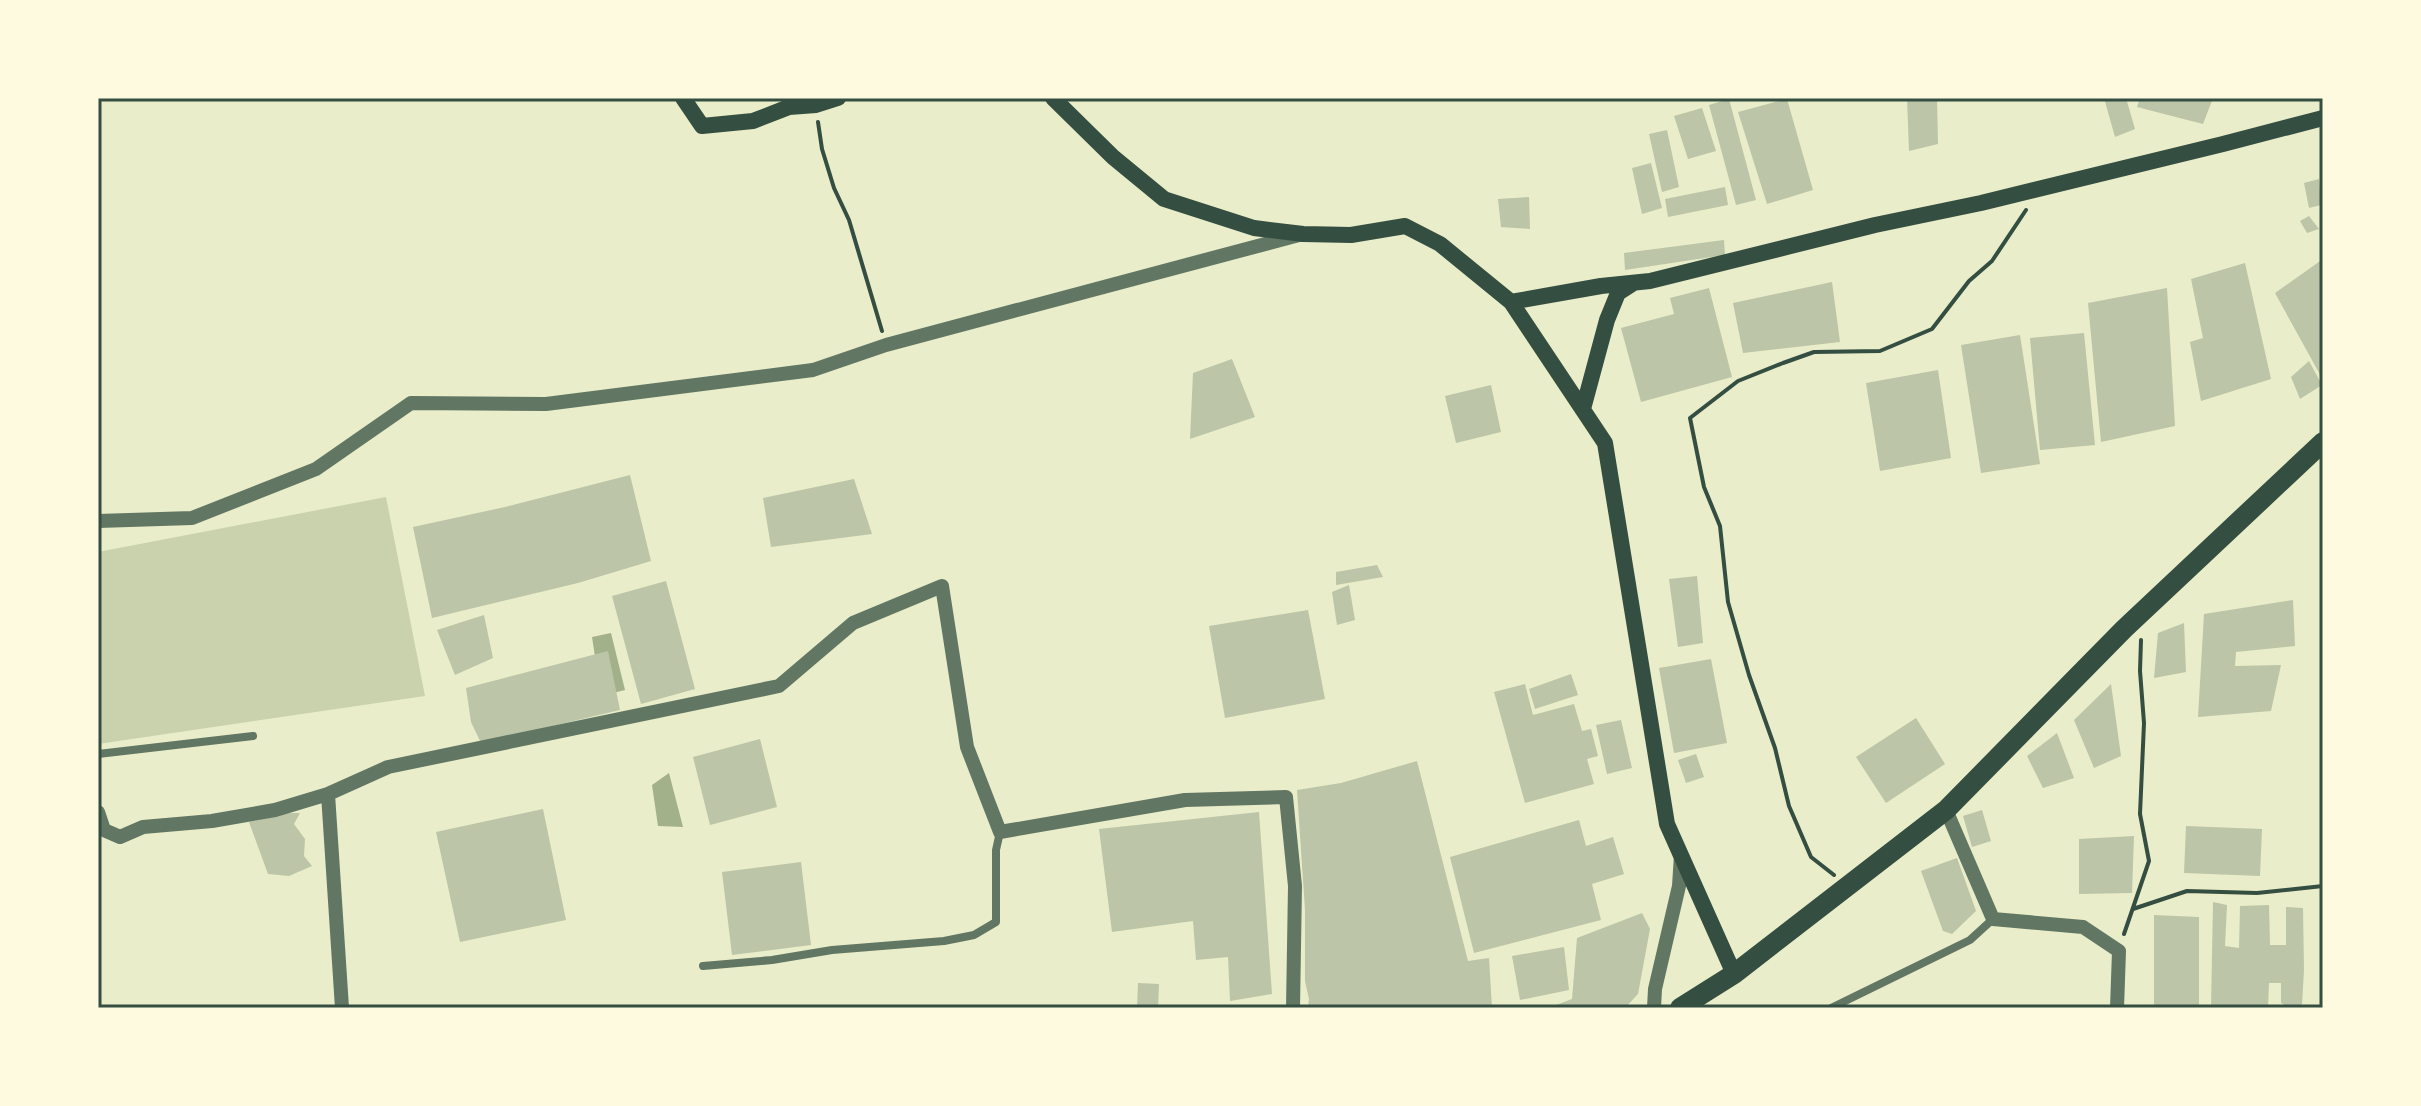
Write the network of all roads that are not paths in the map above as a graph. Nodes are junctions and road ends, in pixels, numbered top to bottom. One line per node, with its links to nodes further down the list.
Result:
1 (683, 98): 2 (main road)
2 (838, 98)
3 (1053, 98): 5 (main road)
4 (2323, 118): 6 (main road)
5 (1303, 234): 7 (main road); 10 (street)
6 (1634, 283): 7 (main road); 8 (main road)
7 (1511, 302): 8 (main road)
8 (1583, 409): 17 (main road)
9 (2323, 442): 14 (main road)
10 (98, 521)
11 (253, 736): 12 (street)
12 (98, 754)
13 (328, 794): 15 (street); 16 (street); 21 (street)
14 (1946, 810): 18 (street); 20 (main road)
15 (98, 812)
16 (1000, 832): 19 (street); 22 (street)
17 (1681, 855): 20 (main road); 23 (street)
18 (1993, 919): 25 (street); 26 (street)
19 (703, 966)
20 (1734, 974): 24 (main road)
21 (342, 1008)
22 (1293, 1008)
23 (1654, 1008)
24 (1680, 1008)
25 (1831, 1008)
26 (2117, 1008)

